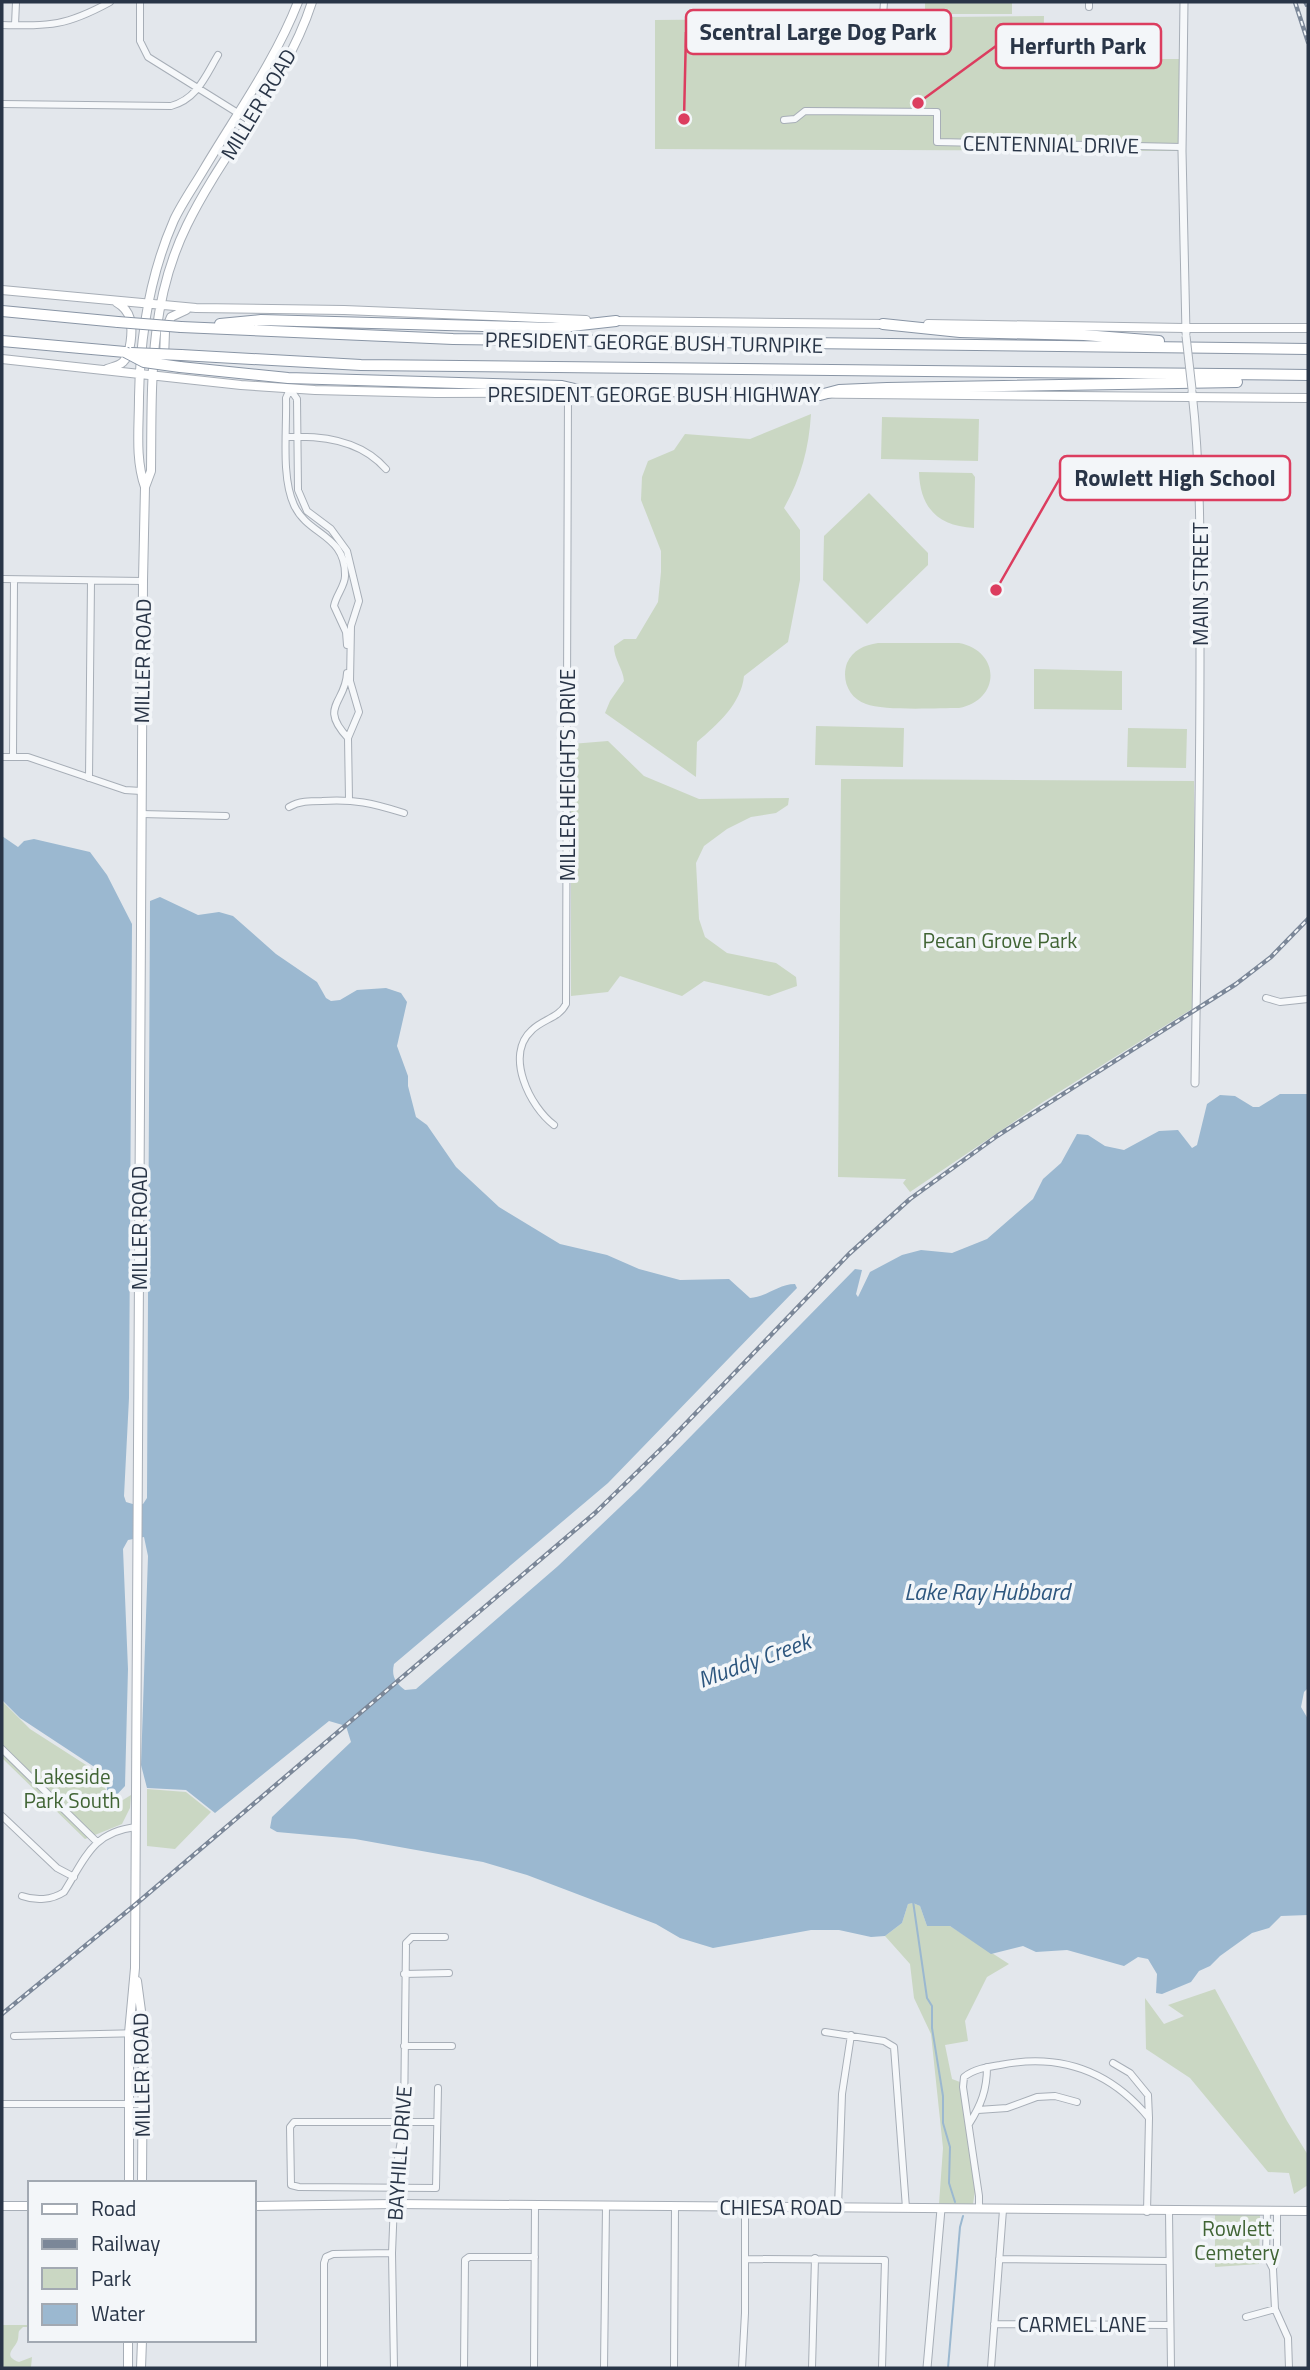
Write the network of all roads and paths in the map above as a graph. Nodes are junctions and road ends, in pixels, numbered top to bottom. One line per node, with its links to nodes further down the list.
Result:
1 (16, 2): 10 (street)
2 (110, 2): 10 (street)
3 (140, 2): 12 (street)
4 (298, 2): 14 (main road, MILLER ROAD)
5 (312, 2): 15 (main road, MILLER ROAD)
6 (884, 2): 8 (street)
7 (1184, 2): 17 (street, MAIN STREET)
8 (883, 16)
9 (2, 25): 10 (street)
10 (15, 25)
11 (218, 55): 12 (street)
12 (198, 89): 13 (street); 14 (street)
13 (2, 104)
14 (237, 113): 15 (street); 20 (main road, MILLER ROAD)
15 (249, 120): 21 (main road, MILLER ROAD)
16 (785, 120): 17 (street, CENTENNIAL DRIVE)
17 (1182, 147): 28 (street, MAIN STREET)
18 (2, 290): 19 (main road)
19 (113, 301): 20 (main road); 33 (main road)
20 (147, 304): 21 (main road); 34 (main road, MILLER ROAD)
21 (160, 305): 22 (main road); 35 (main road, MILLER ROAD)
22 (196, 308): 24 (main road); 32 (main road)
23 (2, 311): 26 (highway, PRESIDENT GEORGE BUSH TURNPIKE, bridge)
24 (616, 321): 25 (main road); 26 (highway)
25 (883, 324): 28 (main road); 28 (highway)
26 (181, 327): 28 (highway, PRESIDENT GEORGE BUSH TURNPIKE)
27 (1308, 328): 28 (main road)
28 (1185, 337): 30 (highway, PRESIDENT GEORGE BUSH TURNPIKE); 41 (street, MAIN STREET, bridge)
29 (2, 341): 32 (highway, PRESIDENT GEORGE BUSH TURNPIKE, bridge)
30 (1308, 349)
31 (2, 359): 33 (main road, PRESIDENT GEORGE BUSH HIGHWAY)
32 (181, 367): 35 (main road, PRESIDENT GEORGE BUSH HIGHWAY); 37 (highway, PRESIDENT GEORGE BUSH TURNPIKE); 38 (main road, PRESIDENT GEORGE BUSH HIGHWAY); 40 (highway)
33 (104, 369): 34 (main road, PRESIDENT GEORGE BUSH HIGHWAY)
34 (139, 373): 35 (main road, PRESIDENT GEORGE BUSH HIGHWAY); 47 (main road, MILLER ROAD)
35 (152, 374): 47 (main road, MILLER ROAD)
36 (1308, 375): 37 (highway, PRESIDENT GEORGE BUSH TURNPIKE)
37 (1259, 376): 42 (highway)
38 (290, 388): 39 (main road, PRESIDENT GEORGE BUSH HIGHWAY); 44 (street); 45 (street)
39 (568, 392): 40 (main road, PRESIDENT GEORGE BUSH HIGHWAY); 67 (street, MILLER HEIGHTS DRIVE)
40 (588, 392): 42 (main road, PRESIDENT GEORGE BUSH HIGHWAY)
41 (1193, 394): 42 (main road, PRESIDENT GEORGE BUSH HIGHWAY); 43 (main road, PRESIDENT GEORGE BUSH HIGHWAY); 66 (street, MAIN STREET)
42 (820, 395)
43 (1308, 398)
44 (298, 436): 45 (street); 46 (street); 48 (street)
45 (287, 437): 48 (street)
46 (386, 469)
47 (145, 487): 52 (main road, MILLER ROAD)
48 (337, 541): 53 (street); 53 (street)
49 (2, 579): 50 (street)
50 (14, 580): 51 (street); 55 (street)
51 (91, 581): 52 (street); 57 (street)
52 (143, 581): 58 (main road, MILLER ROAD)
53 (349, 652): 54 (street); 54 (street)
54 (348, 738): 59 (street)
55 (13, 755): 56 (street); 57 (street)
56 (2, 757)
57 (89, 778): 58 (street)
58 (141, 791): 62 (main road, MILLER ROAD)
59 (349, 799): 60 (street); 61 (street)
60 (289, 807)
61 (404, 813)
62 (141, 814): 63 (street); 70 (main road, MILLER ROAD)
63 (226, 816)
64 (1266, 998): 65 (street)
65 (1308, 999)
66 (1195, 1083)
67 (554, 1125)
68 (2, 1749): 71 (street)
69 (2, 1816): 72 (street)
70 (136, 1827): 71 (street); 75 (main road, MILLER ROAD)
71 (97, 1842): 72 (street)
72 (74, 1877): 73 (street)
73 (22, 1896)
74 (445, 1937): 77 (street, BAYHILL DRIVE)
75 (135, 1968): 79 (main road, MILLER ROAD); 80 (main road, MILLER ROAD)
76 (450, 1973): 77 (street)
77 (404, 1974): 83 (street, BAYHILL DRIVE)
78 (825, 2032): 81 (street)
79 (143, 2033): 80 (street); 91 (main road, MILLER ROAD)
80 (128, 2034): 82 (street); 90 (main road, MILLER ROAD)
81 (851, 2035): 108 (street); 109 (street)
82 (15, 2036)
83 (404, 2046): 84 (street); 94 (street, BAYHILL DRIVE)
84 (452, 2046)
85 (1113, 2063): 93 (street)
86 (986, 2067): 92 (street); 93 (street); 96 (street)
87 (438, 2088): 95 (street)
88 (1077, 2102): 92 (street)
89 (2, 2104): 90 (street)
90 (129, 2104): 91 (street); 97 (main road, MILLER ROAD)
91 (142, 2104): 98 (main road, MILLER ROAD)
92 (978, 2110): 96 (street)
93 (1149, 2119): 117 (street)
94 (404, 2122): 95 (street); 99 (street, BAYHILL DRIVE); 99 (street)
95 (437, 2122): 99 (street)
96 (969, 2125): 111 (street)
97 (129, 2181)
98 (142, 2181)
99 (394, 2188): 100 (street, BAYHILL DRIVE)
100 (394, 2204): 103 (main road, CHIESA ROAD); 104 (main road, CHIESA ROAD); 118 (street, BAYHILL DRIVE)
101 (2, 2206): 102 (main road)
102 (28, 2206)
103 (256, 2206)
104 (535, 2206): 105 (main road, CHIESA ROAD); 119 (street)
105 (606, 2206): 106 (main road, CHIESA ROAD); 137 (street)
106 (675, 2207): 107 (main road, CHIESA ROAD); 138 (street)
107 (745, 2207): 108 (main road, CHIESA ROAD); 120 (street)
108 (838, 2207): 109 (main road, CHIESA ROAD)
109 (905, 2208): 110 (main road, CHIESA ROAD)
110 (941, 2209): 111 (main road, CHIESA ROAD); 142 (street)
111 (979, 2210): 112 (main road, CHIESA ROAD)
112 (1003, 2210): 117 (main road, CHIESA ROAD); 122 (street)
113 (1169, 2211): 114 (main road, CHIESA ROAD); 117 (main road, CHIESA ROAD); 123 (street)
114 (1267, 2211): 115 (main road, CHIESA ROAD); 124 (street)
115 (1277, 2211): 116 (main road, CHIESA ROAD); 124 (street)
116 (1308, 2211)
117 (1147, 2212)
118 (392, 2253): 133 (street); 134 (street, BAYHILL DRIVE)
119 (535, 2257): 135 (street); 136 (street)
120 (745, 2259): 121 (street); 139 (street)
121 (815, 2259): 140 (street); 141 (street)
122 (999, 2259): 123 (street); 127 (street)
123 (1169, 2261): 128 (street)
124 (1273, 2269): 125 (street)
125 (1275, 2309): 126 (street); 145 (street)
126 (1246, 2317)
127 (994, 2324): 128 (street, CARMEL LANE); 143 (street)
128 (1170, 2325): 144 (street)
129 (128, 2342): 131 (main road)
130 (142, 2342): 132 (main road)
131 (128, 2368)
132 (141, 2368)
133 (324, 2368)
134 (394, 2368)
135 (464, 2368)
136 (534, 2368)
137 (604, 2368)
138 (674, 2368)
139 (742, 2368)
140 (812, 2368)
141 (882, 2368)
142 (927, 2368)
143 (991, 2368)
144 (1171, 2368)
145 (1289, 2368)

